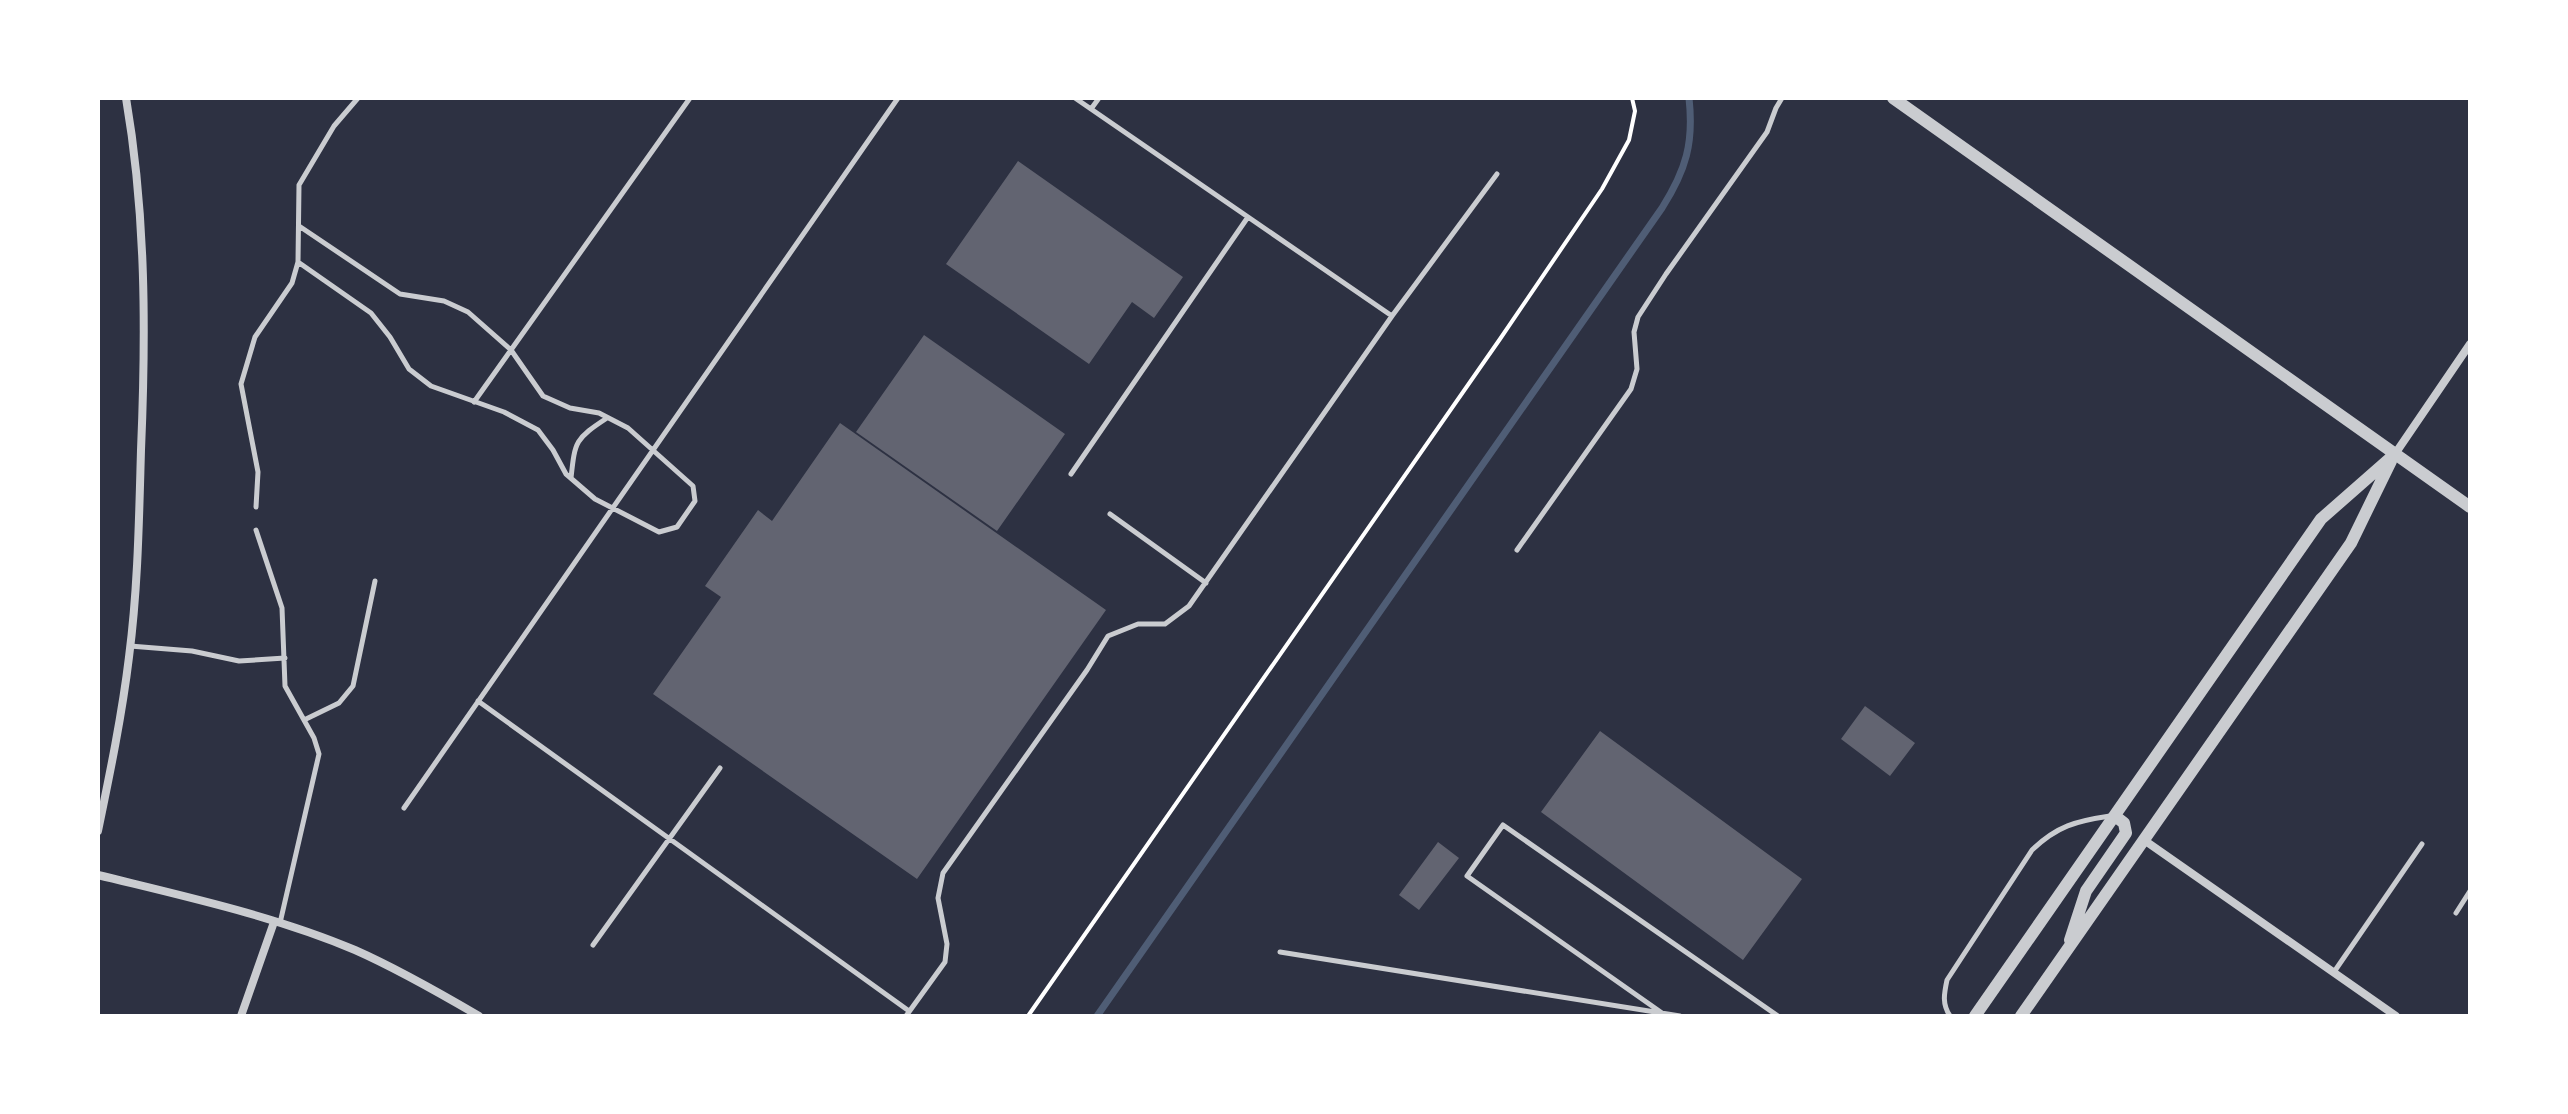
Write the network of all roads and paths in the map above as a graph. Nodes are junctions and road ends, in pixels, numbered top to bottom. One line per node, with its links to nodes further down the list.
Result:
1 (126, 98): 32 (street)
2 (358, 98): 13 (lane)
3 (690, 98): 17 (lane)
4 (898, 98): 20 (lane)
5 (1075, 98): 10 (lane)
6 (1099, 98): 10 (lane)
7 (1632, 98): 55 (path)
8 (1782, 98): 29 (lane)
9 (1893, 98): 21 (street)
10 (1091, 109): 12 (lane)
11 (1497, 174): 15 (lane)
12 (1248, 217): 15 (lane); 22 (lane)
13 (299, 226): 14 (lane); 17 (lane)
14 (298, 262): 18 (lane); 24 (lane)
15 (1392, 316): 31 (lane)
16 (2470, 344): 21 (street)
17 (511, 350): 18 (lane); 19 (lane)
18 (474, 402): 23 (lane)
19 (608, 418): 20 (lane); 23 (lane)
20 (655, 449): 26 (lane); 26 (lane)
21 (2395, 454): 25 (street); 38 (street); 41 (street)
22 (1071, 474)
23 (571, 478): 26 (lane)
24 (256, 507)
25 (2470, 507)
26 (612, 508): 34 (lane)
27 (1110, 514): 31 (lane)
28 (256, 530): 33 (lane)
29 (1517, 550)
30 (375, 581): 35 (lane)
31 (1206, 583): 51 (lane)
32 (130, 646): 33 (lane); 39 (street)
33 (285, 658): 35 (lane)
34 (478, 701): 37 (lane); 40 (lane)
35 (304, 720): 46 (lane)
36 (720, 768): 40 (lane)
37 (404, 808)
38 (2115, 816): 48 (street); 58 (lane); 59 (street)
39 (98, 831)
40 (671, 837): 47 (lane); 51 (lane)
41 (2144, 840): 48 (street); 50 (street)
42 (2422, 844): 50 (lane)
43 (98, 875): 46 (street)
44 (2470, 891): 45 (lane)
45 (2456, 913)
46 (277, 923): 53 (street); 54 (street)
47 (593, 945)
48 (2067, 951): 60 (street)
49 (1280, 952): 52 (lane)
50 (2333, 973): 61 (street)
51 (908, 1013)
52 (1662, 1013): 56 (lane); 57 (lane)
53 (241, 1016)
54 (479, 1016)
55 (1028, 1016)
56 (1680, 1016)
57 (1778, 1016)
58 (1950, 1016)
59 (1975, 1016)
60 (2021, 1016)
61 (2396, 1016)

